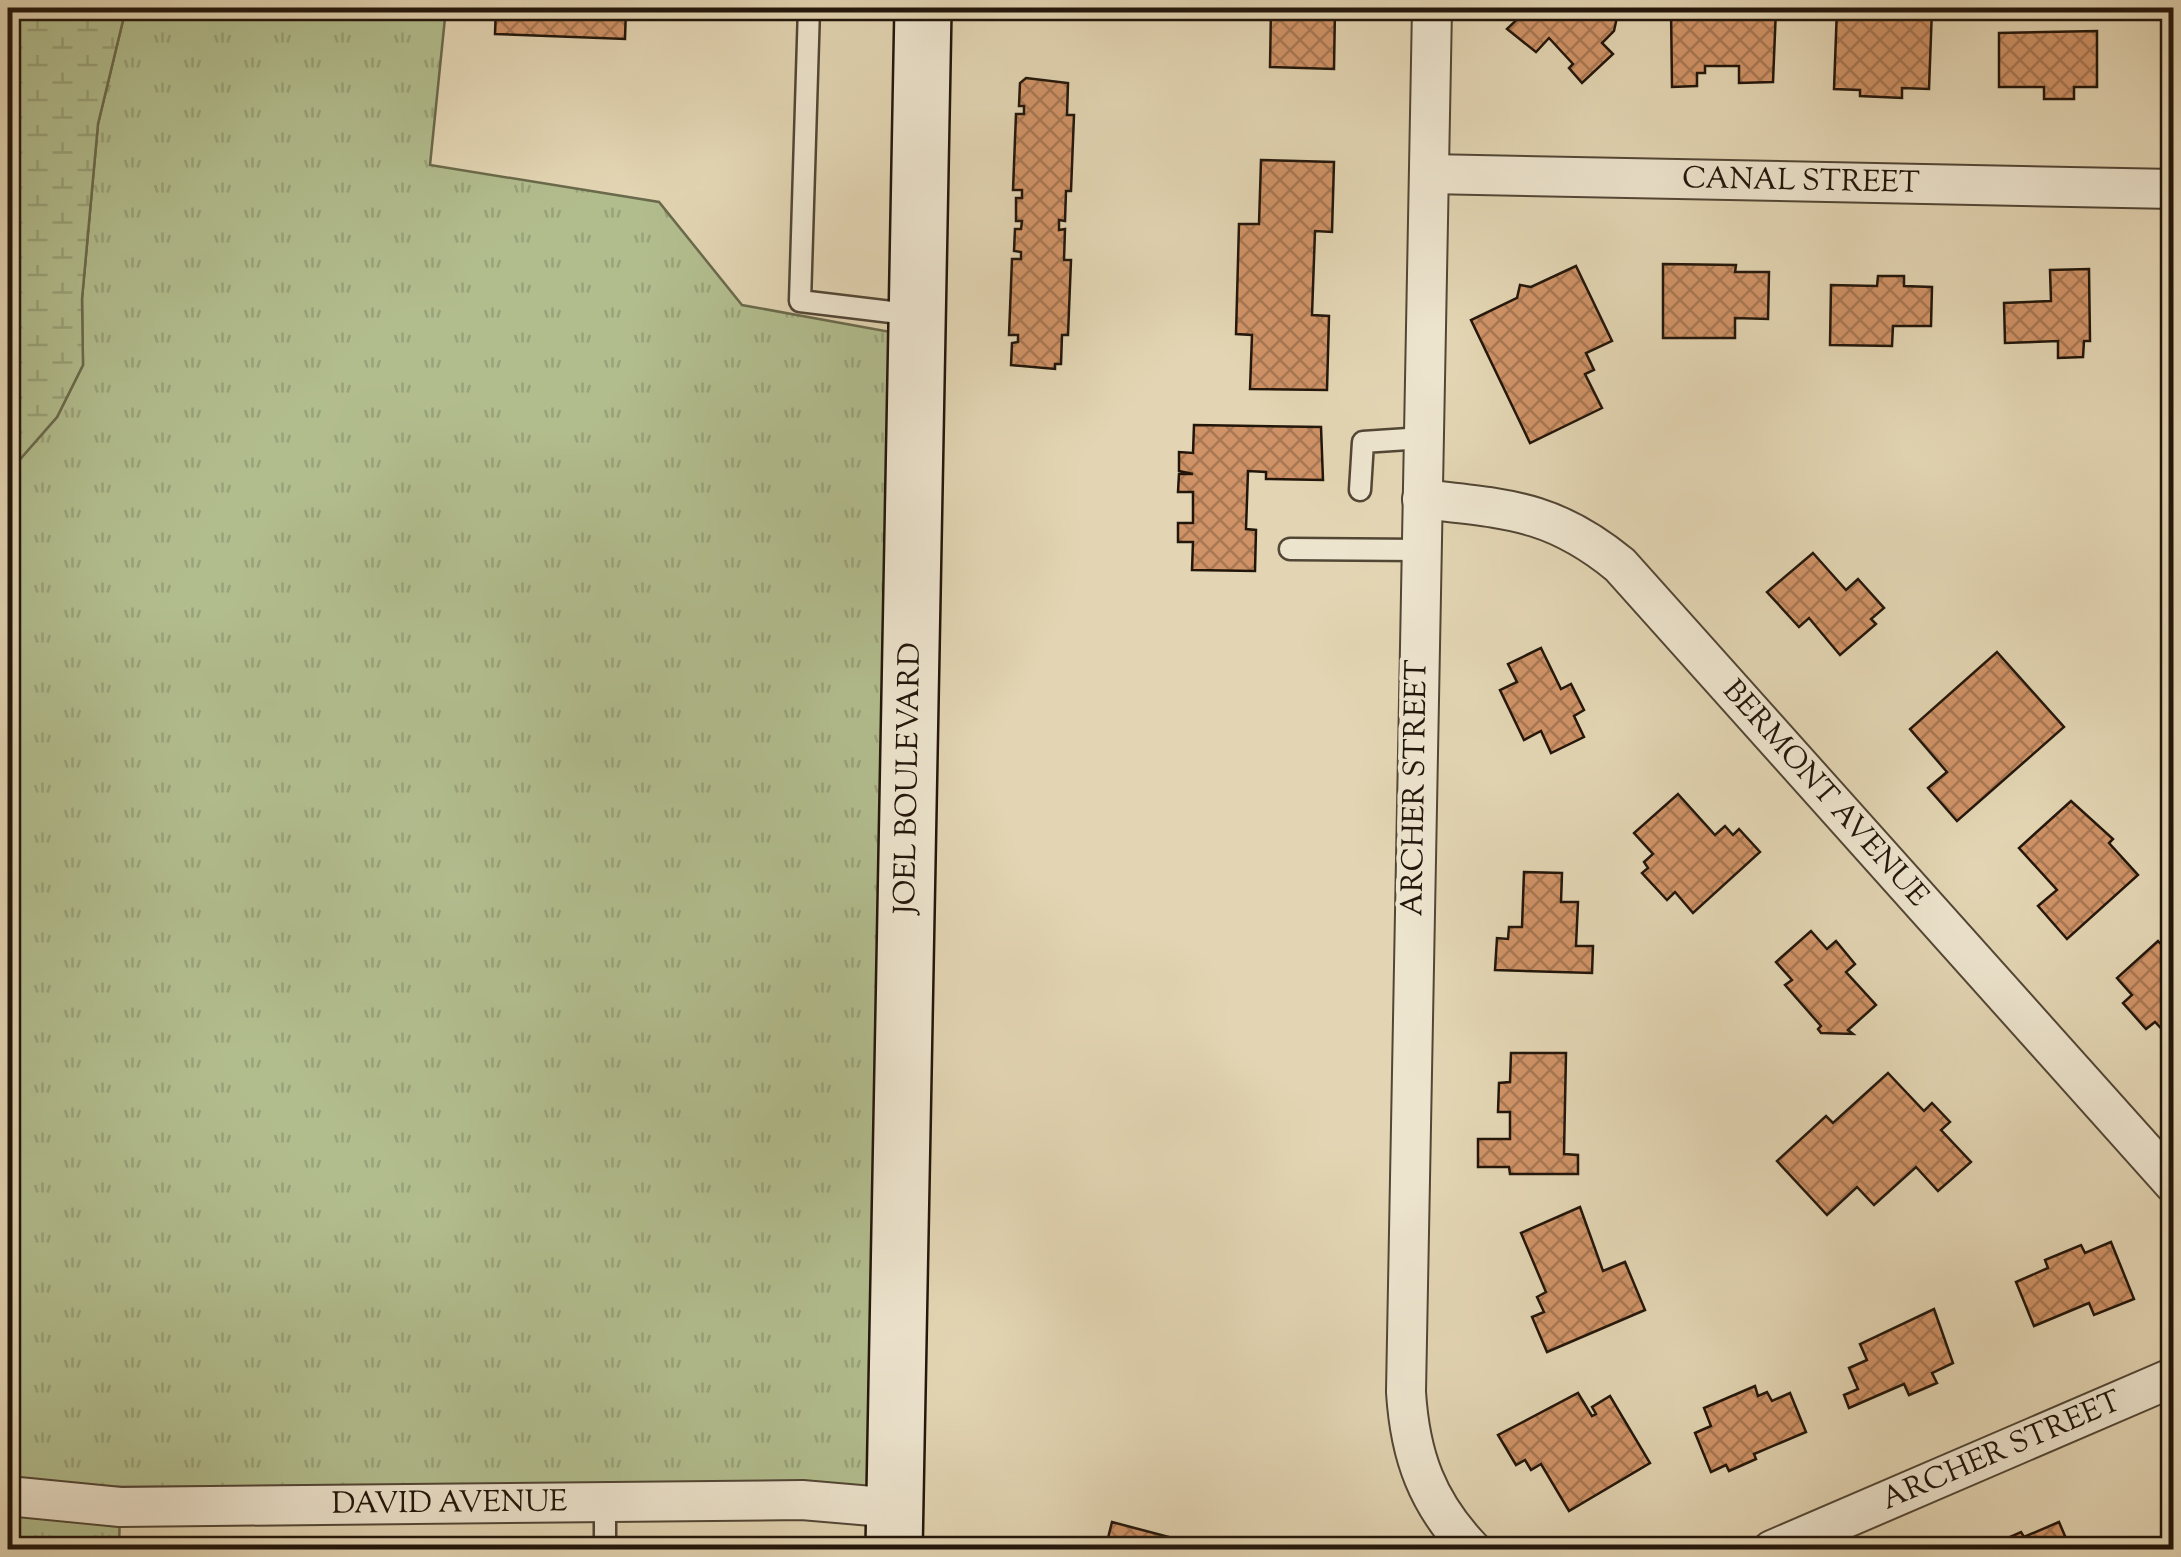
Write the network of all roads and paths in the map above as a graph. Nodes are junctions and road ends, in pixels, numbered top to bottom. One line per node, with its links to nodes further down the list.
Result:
1 (809, 8): 6 (lane)
2 (924, 8): 6 (main road, JOEL BOULEVARD)
3 (1432, 8): 4 (street, ARCHER STREET)
4 (1429, 174): 5 (street, CANAL STREET); 7 (street, ARCHER STREET)
5 (2174, 189)
6 (918, 316): 16 (main road, JOEL BOULEVARD)
7 (1423, 438): 8 (lane); 9 (street, ARCHER STREET)
8 (1360, 490)
9 (1422, 500): 11 (street, ARCHER STREET); 12 (street, BERMONT AVENUE)
10 (1290, 549): 11 (lane)
11 (1420, 550): 18 (street, ARCHER STREET)
12 (2174, 1184)
13 (2174, 1377): 19 (street, ARCHER STREET)
14 (8, 1496): 15 (street, DAVID AVENUE)
15 (606, 1502): 16 (street, DAVID AVENUE); 17 (lane)
16 (894, 1529)
17 (605, 1550)
18 (1472, 1550)
19 (1772, 1550)

